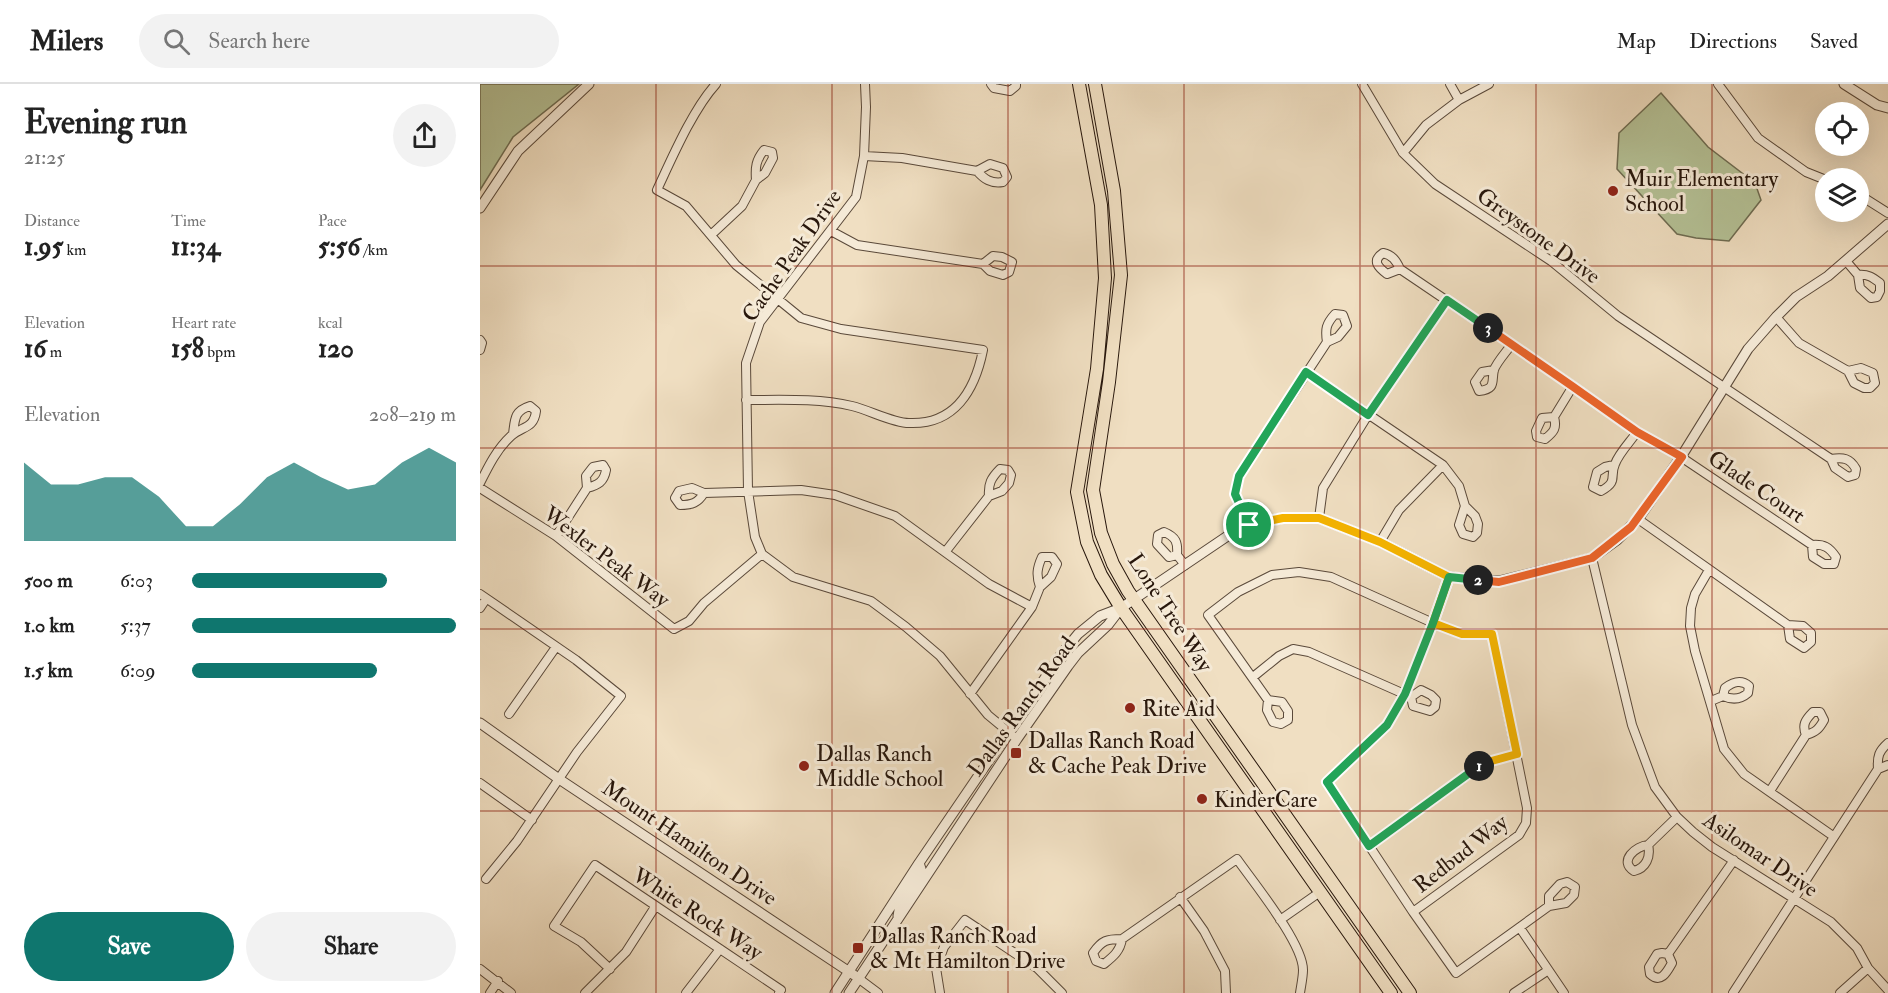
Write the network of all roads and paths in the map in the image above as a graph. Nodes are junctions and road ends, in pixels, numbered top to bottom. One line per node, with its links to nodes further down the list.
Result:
1 (589, 84): 21 (street)
2 (716, 84): 25 (street)
3 (865, 84): 16 (street, Cache Peak Drive)
4 (991, 84): 5 (street)
5 (1016, 84)
6 (1079, 84): 76 (main road, Lone Tree Way)
7 (1095, 84): 73 (main road, Lone Tree Way)
8 (1362, 84): 15 (street, Greystone Drive)
9 (1450, 84): 13 (street)
10 (1489, 84): 13 (street)
11 (1718, 84): 18 (street)
12 (1844, 84): 14 (street)
13 (1459, 100): 15 (street)
14 (1888, 108)
15 (1403, 153): 41 (street, Greystone Drive)
16 (864, 156): 17 (street); 24 (street, Cache Peak Drive)
17 (977, 171)
18 (1815, 176)
19 (756, 180): 25 (street)
20 (1869, 200): 22 (street)
21 (480, 208)
22 (1888, 213)
23 (1888, 224): 26 (street)
24 (831, 231): 27 (street); 30 (street, Cache Peak Drive)
25 (712, 234): 30 (street)
26 (1846, 261): 29 (street); 32 (street)
27 (983, 264)
28 (1400, 269): 31 (street, Glade Court)
29 (1858, 275)
30 (777, 299): 42 (street, Cache Peak Drive); 42 (street)
31 (1447, 300): 35 (street, Glade Court); 43 (street)
32 (1776, 317): 38 (street); 41 (street)
33 (480, 340): 36 (street)
34 (1327, 342): 39 (street)
35 (1511, 345): 37 (street); 40 (street, Glade Court)
36 (480, 350)
37 (1494, 370)
38 (1848, 371)
39 (1306, 372): 43 (street); 60 (street)
40 (1572, 386): 44 (street); 45 (street, Glade Court)
41 (1725, 386): 47 (street); 48 (street, Greystone Drive)
42 (746, 400): 54 (street, Cache Peak Drive)
43 (1368, 415): 49 (street); 58 (street)
44 (1554, 417)
45 (1637, 432): 47 (street, Glade Court); 50 (street)
46 (513, 434): 51 (street)
47 (1682, 457): 59 (street); 63 (street, Glade Court)
48 (1831, 459)
49 (1443, 465): 57 (street); 62 (street)
50 (1614, 465)
51 (480, 483)
52 (480, 488): 61 (street, Wexler Peak Way)
53 (587, 488): 61 (street)
54 (748, 491): 55 (street); 64 (street); 65 (street, Cache Peak Drive)
55 (704, 493)
56 (989, 496): 64 (street)
57 (1465, 506)
58 (1319, 518): 60 (street); 62 (street)
59 (1638, 519): 67 (street); 69 (street)
60 (1249, 525): 68 (street)
61 (556, 536): 65 (street, Wexler Peak Way)
62 (1380, 542): 70 (street)
63 (1812, 545)
64 (946, 551): 74 (street)
65 (762, 554): 81 (street)
66 (1177, 555): 68 (street)
67 (1592, 558): 70 (street); 100 (street, Asilomar Drive)
68 (1185, 565): 73 (street)
69 (1709, 570): 78 (street); 85 (street)
70 (1449, 577): 77 (street)
71 (1040, 586): 74 (street)
72 (483, 597): 75 (street); 79 (street)
73 (1133, 599): 76 (street); 99 (main road, Lone Tree Way)
74 (1032, 607): 81 (street)
75 (480, 608)
76 (1120, 608): 88 (street, Dallas Ranch Road); 90 (street, Dallas Ranch Road); 92 (main road, Lone Tree Way)
77 (1433, 623): 80 (street); 82 (street); 93 (street, Redbud Way)
78 (1788, 625)
79 (556, 647): 86 (street); 96 (street)
80 (1253, 677): 82 (street); 84 (street)
81 (970, 694): 88 (street)
82 (1408, 695): 104 (street)
83 (1723, 696): 85 (street)
84 (1268, 700)
85 (1711, 701): 98 (street)
86 (509, 714)
87 (480, 723): 96 (street, Mount Hamilton Drive)
88 (1008, 733): 90 (street); 106 (street, Dallas Ranch Road)
89 (1806, 735): 98 (street)
90 (1017, 739): 115 (street, Dallas Ranch Road)
91 (1888, 743): 95 (street)
92 (1220, 750): 99 (main road); 108 (main road, Lone Tree Way)
93 (1517, 754): 104 (street); 113 (street, Redbud Way)
94 (1888, 765): 95 (street)
95 (1878, 769): 102 (street)
96 (559, 779): 101 (street); 124 (street, Mount Hamilton Drive)
97 (480, 783): 101 (street)
98 (1770, 791): 102 (street)
99 (1268, 792): 141 (main road, Lone Tree Way)
100 (1677, 817): 103 (street); 105 (street, Asilomar Drive)
101 (532, 820): 107 (street)
102 (1833, 836): 110 (street)
103 (1648, 845)
104 (1369, 846): 113 (street)
105 (1734, 860): 110 (street, Asilomar Drive); 119 (street)
106 (919, 863): 115 (street); 124 (street, Dallas Ranch Road)
107 (486, 879)
108 (1320, 892): 114 (street); 140 (main road, Lone Tree Way)
109 (1180, 897): 114 (street); 117 (street); 138 (street)
110 (1793, 899): 120 (street, Asilomar Drive); 144 (street)
111 (1549, 906): 116 (street)
112 (655, 907): 118 (street, White Rock Way); 122 (street); 122 (street, White Rock Way)
113 (1413, 912): 116 (street)
114 (1280, 920): 139 (street)
115 (896, 923): 125 (street, Dallas Ranch Road)
116 (1520, 928): 123 (street)
117 (1122, 939)
118 (720, 949): 128 (street, White Rock Way); 132 (street)
119 (1668, 954)
120 (1868, 968): 127 (street, Asilomar Drive); 145 (street)
121 (480, 969): 126 (street)
122 (610, 969): 131 (street)
123 (1547, 971): 142 (street); 143 (street)
124 (849, 972): 125 (street, Mount Hamilton Drive); 133 (street, Dallas Ranch Road)
125 (858, 978): 134 (street, Dallas Ranch Road); 135 (street, Mount Hamilton Drive)
126 (498, 981): 129 (street); 130 (street)
127 (1888, 990)
128 (780, 991)
129 (490, 993)
130 (511, 993)
131 (585, 993)
132 (686, 993)
133 (836, 993)
134 (849, 993)
135 (878, 993)
136 (940, 993): 137 (street)
137 (1062, 993)
138 (1227, 993)
139 (1300, 993)
140 (1391, 993)
141 (1410, 993)
142 (1514, 993)
143 (1564, 993)
144 (1733, 993)
145 (1840, 993)

